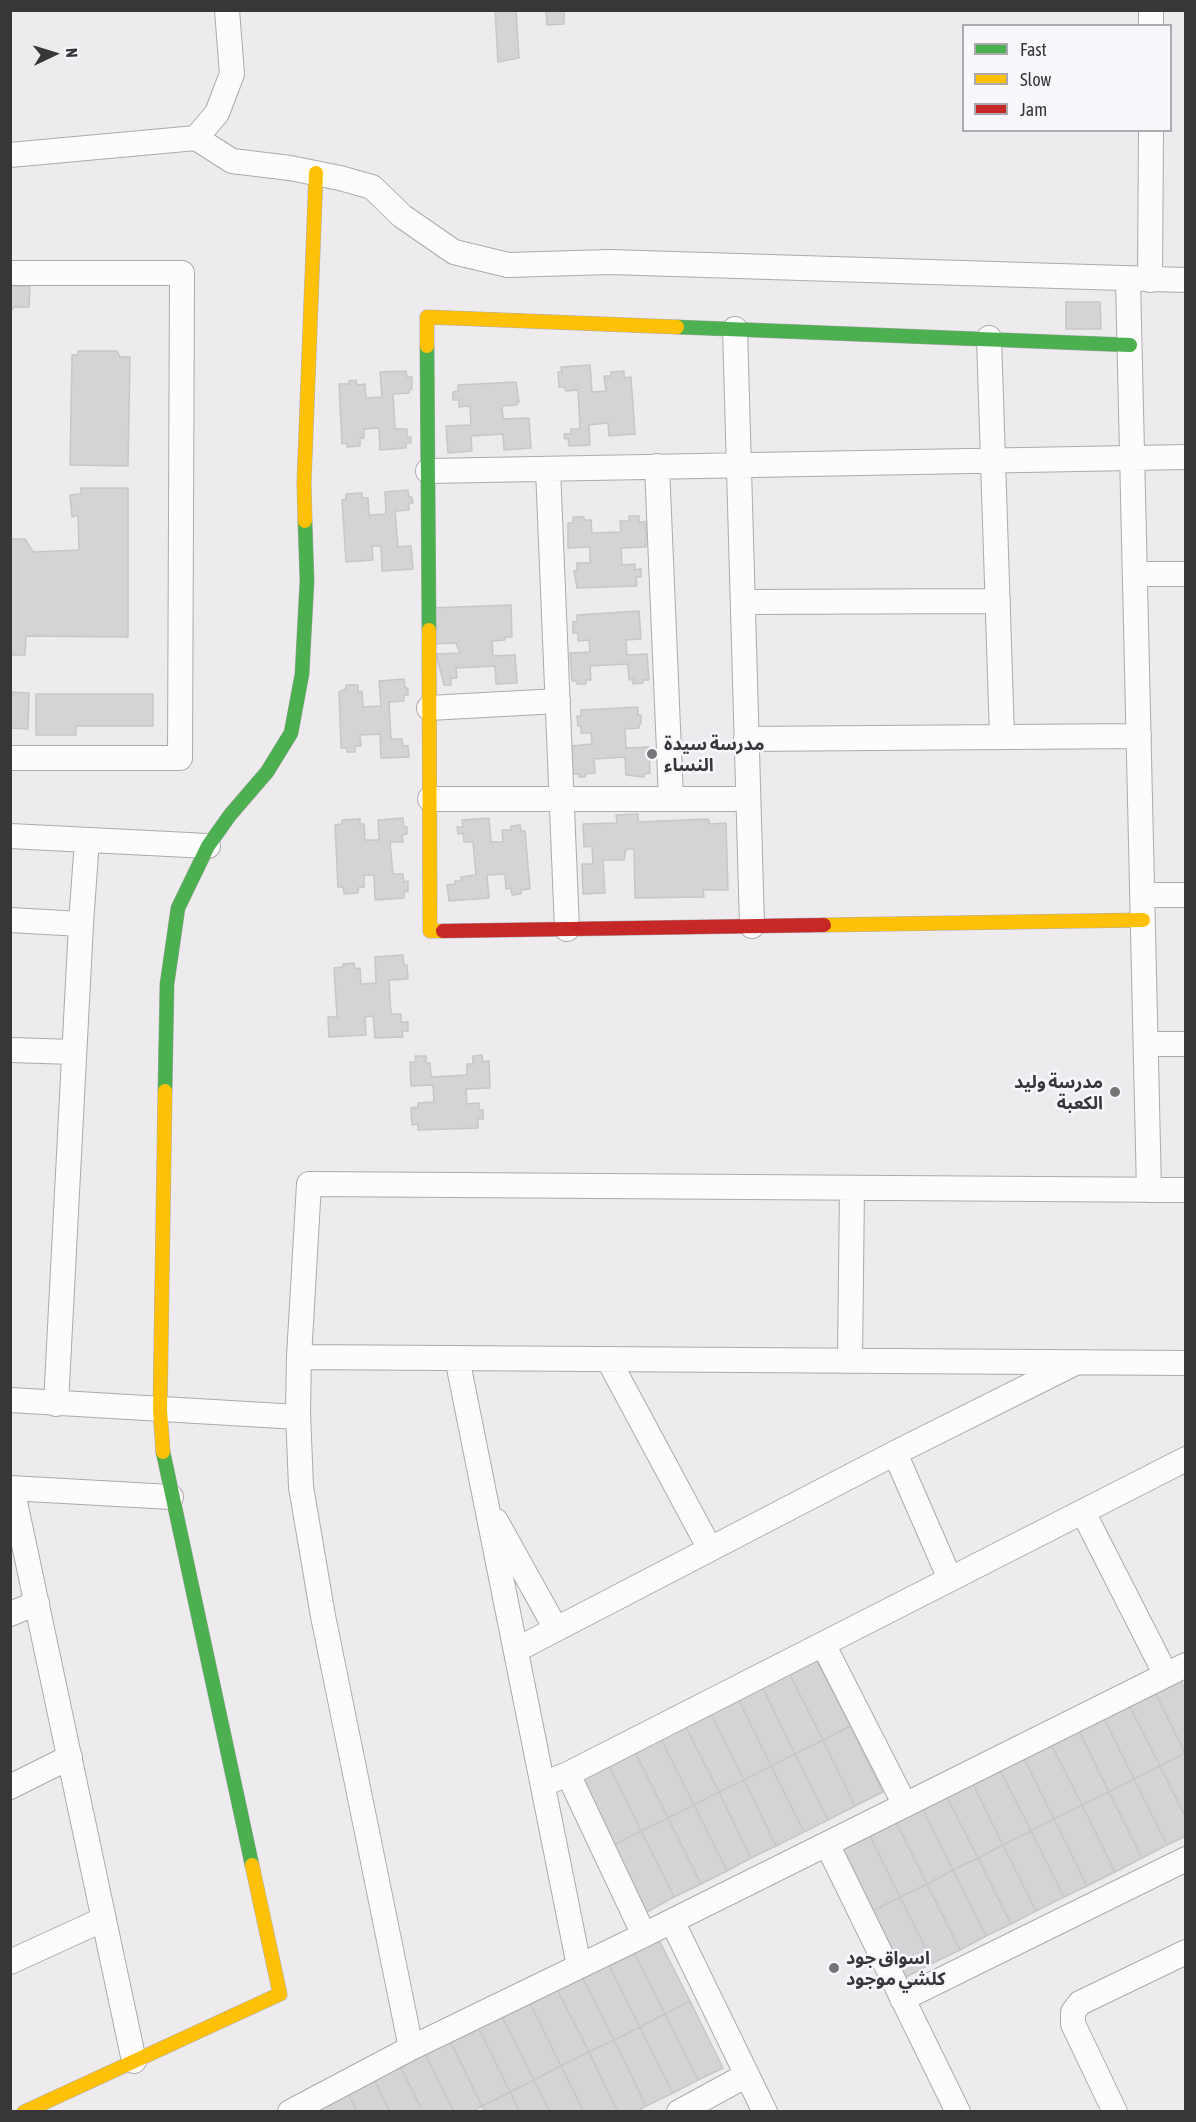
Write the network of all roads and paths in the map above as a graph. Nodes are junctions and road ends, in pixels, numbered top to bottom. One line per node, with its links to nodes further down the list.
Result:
1 (227, 10): 3 (street)
2 (1150, 132): 7 (street)
3 (196, 138): 4 (street); 5 (street)
4 (10, 155)
5 (316, 173): 7 (street); 35 (street)
6 (10, 273): 28 (street)
7 (1139, 279): 8 (street); 11 (street)
8 (1185, 280)
9 (735, 329): 10 (street); 15 (street); 18 (street)
10 (989, 338): 11 (street); 14 (street)
11 (1130, 345): 13 (street)
12 (1185, 457): 13 (street)
13 (1132, 458): 14 (street); 19 (street)
14 (993, 460): 15 (street); 21 (street)
15 (740, 464): 16 (street); 22 (street)
16 (657, 466): 17 (street); 31 (street)
17 (548, 469): 18 (street); 23 (street)
18 (428, 471): 24 (street)
19 (1135, 574): 20 (street); 25 (street)
20 (1185, 574)
21 (998, 601): 22 (street); 26 (street)
22 (743, 602): 27 (street)
23 (558, 701): 24 (street); 30 (street)
24 (429, 708): 29 (street)
25 (1138, 736): 26 (street); 36 (street)
26 (1002, 737): 27 (street)
27 (746, 739): 32 (street)
28 (10, 758)
29 (430, 799): 30 (street); 42 (street)
30 (562, 799): 31 (street); 42 (street)
31 (670, 799): 32 (street)
32 (747, 799): 41 (street)
33 (10, 836): 34 (street)
34 (87, 840): 35 (street); 40 (street)
35 (208, 846): 58 (street)
36 (1142, 895): 37 (street); 39 (street)
37 (1185, 895)
38 (10, 920): 40 (street)
39 (1143, 920): 41 (street); 43 (street)
40 (81, 924): 46 (street)
41 (752, 926): 42 (street)
42 (567, 929)
43 (1146, 1044): 44 (street); 48 (street)
44 (1185, 1044)
45 (10, 1050): 46 (street)
46 (74, 1052): 57 (street)
47 (852, 1188): 48 (street); 50 (street); 53 (street)
48 (1149, 1190): 49 (street)
49 (1185, 1190)
50 (299, 1357): 51 (street); 59 (street)
51 (457, 1358): 52 (street); 64 (street)
52 (608, 1359): 53 (street); 66 (street)
53 (850, 1361): 54 (street)
54 (1077, 1362): 55 (street); 60 (street)
55 (1185, 1363)
56 (10, 1400): 57 (street)
57 (56, 1404): 58 (street)
58 (160, 1410): 59 (street); 63 (street)
59 (298, 1417): 88 (street)
60 (895, 1453): 66 (street); 67 (street)
61 (1185, 1459): 65 (street)
62 (11, 1488): 63 (street); 68 (street)
63 (171, 1497): 89 (street)
64 (486, 1502): 70 (street); 72 (street)
65 (1083, 1512): 67 (street); 73 (street)
66 (710, 1549): 70 (street)
67 (950, 1579): 71 (street)
68 (37, 1603): 69 (street); 74 (street)
69 (10, 1614)
70 (556, 1629): 72 (street)
71 (823, 1644): 75 (street); 78 (street)
72 (516, 1650): 76 (street)
73 (1176, 1670): 78 (street)
74 (70, 1757): 77 (street); 81 (street)
75 (568, 1774): 76 (street); 83 (street)
76 (543, 1784): 86 (street)
77 (10, 1787)
78 (905, 1805): 79 (street)
79 (827, 1844): 82 (street); 87 (street)
80 (1185, 1859): 87 (street)
81 (104, 1919): 85 (street); 89 (street)
82 (672, 1921): 83 (street); 90 (street)
83 (644, 1935): 86 (street)
84 (1185, 1952): 96 (street)
85 (10, 1962)
86 (579, 1966): 88 (street)
87 (902, 1999): 95 (street)
88 (411, 2048): 91 (street)
89 (134, 2061): 92 (street)
90 (747, 2076): 93 (street); 94 (street)
91 (296, 2110)
92 (24, 2112)
93 (680, 2112)
94 (765, 2112)
95 (958, 2112)
96 (1115, 2112)

